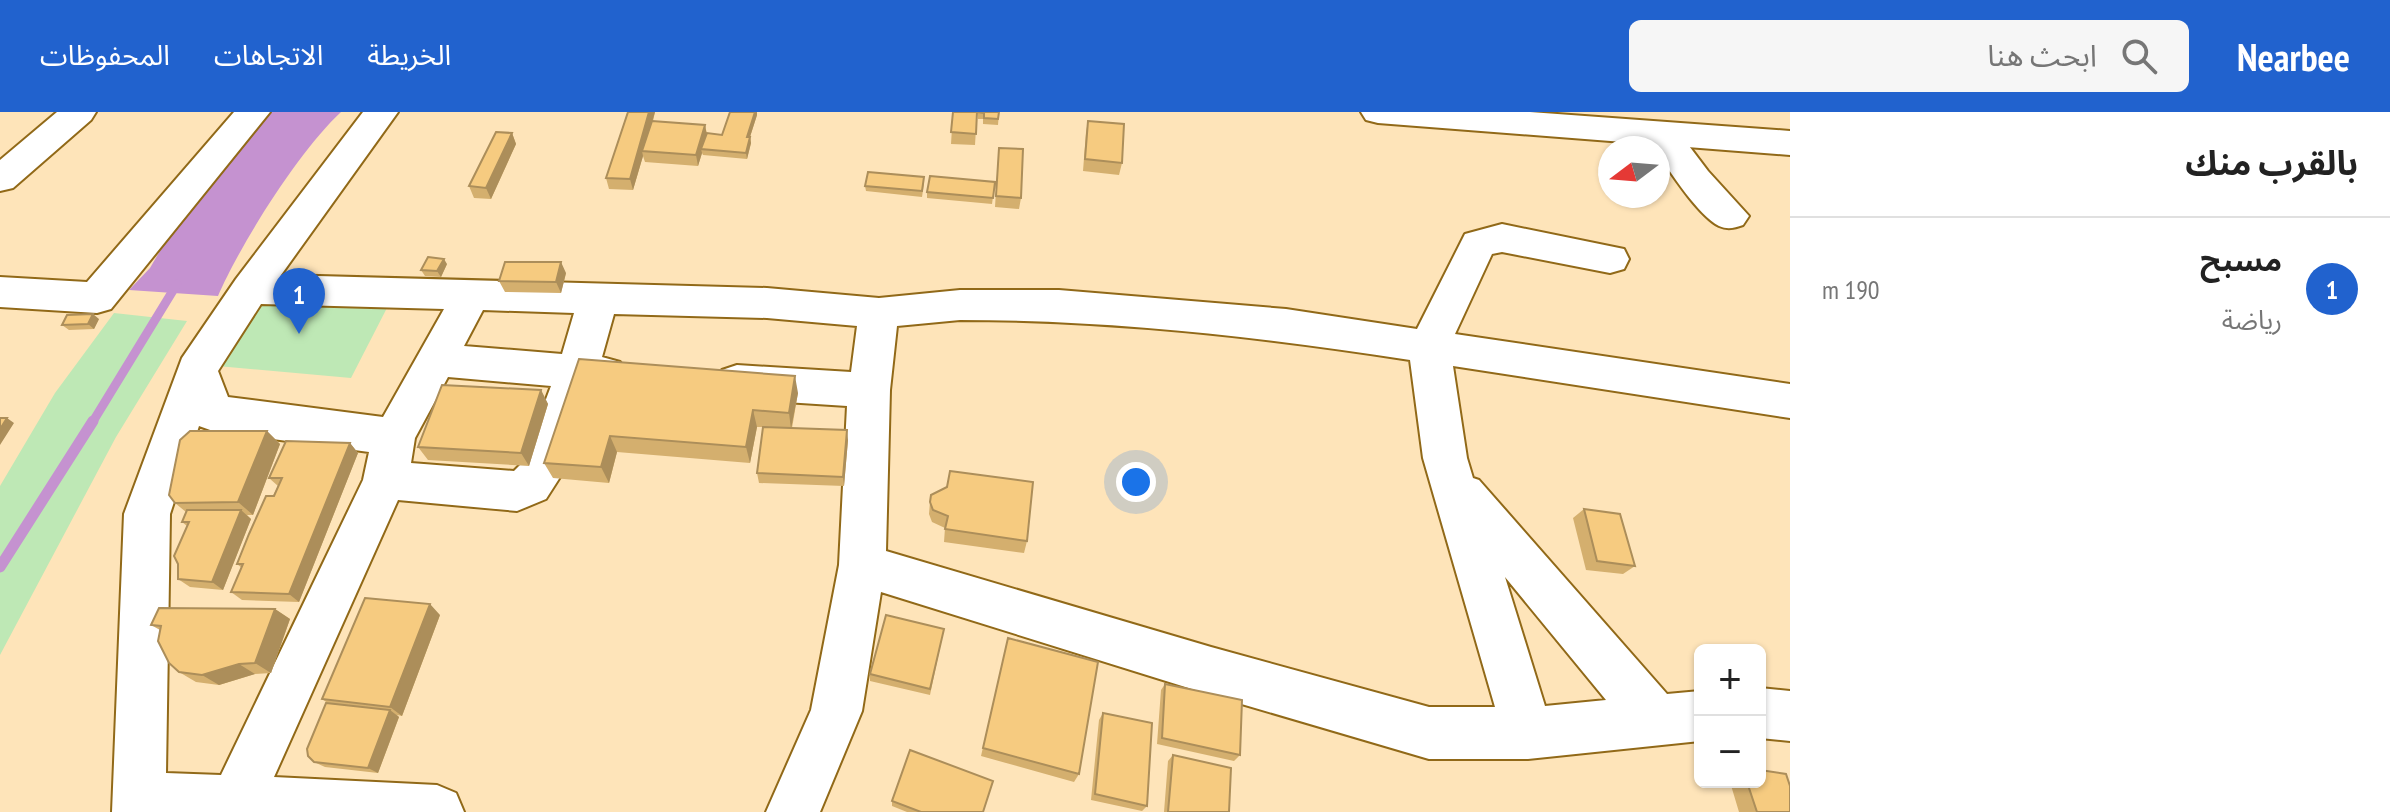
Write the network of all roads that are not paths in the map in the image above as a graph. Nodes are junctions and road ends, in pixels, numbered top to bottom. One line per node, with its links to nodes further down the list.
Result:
1 (79, 112): 8 (street)
2 (253, 112): 12 (street)
3 (381, 112): 11 (street)
4 (1378, 112): 5 (street)
5 (1667, 118): 6 (street); 7 (street); 9 (street)
6 (1790, 120)
7 (1790, 143)
8 (4, 170)
9 (1730, 216)
10 (1610, 259): 16 (street)
11 (250, 289): 13 (street); 18 (street)
12 (0, 292)
13 (471, 296): 14 (street); 17 (street)
14 (598, 300): 15 (street); 19 (street)
15 (879, 313): 16 (street); 22 (street)
16 (1429, 346): 23 (street); 25 (street)
17 (436, 360): 19 (street); 24 (street)
18 (197, 370): 24 (street); 32 (street)
19 (577, 372): 20 (street); 24 (street)
20 (639, 376)
21 (700, 380): 22 (street)
22 (869, 390): 26 (street)
23 (1790, 401)
24 (389, 459): 31 (street)
25 (1451, 480): 29 (street); 30 (street)
26 (862, 565): 30 (street); 34 (street)
27 (1766, 714): 28 (street)
28 (1790, 716)
29 (1678, 718): 30 (street)
30 (1528, 733)
31 (235, 803): 32 (street); 33 (street)
32 (140, 810)
33 (437, 812)
34 (793, 812)

